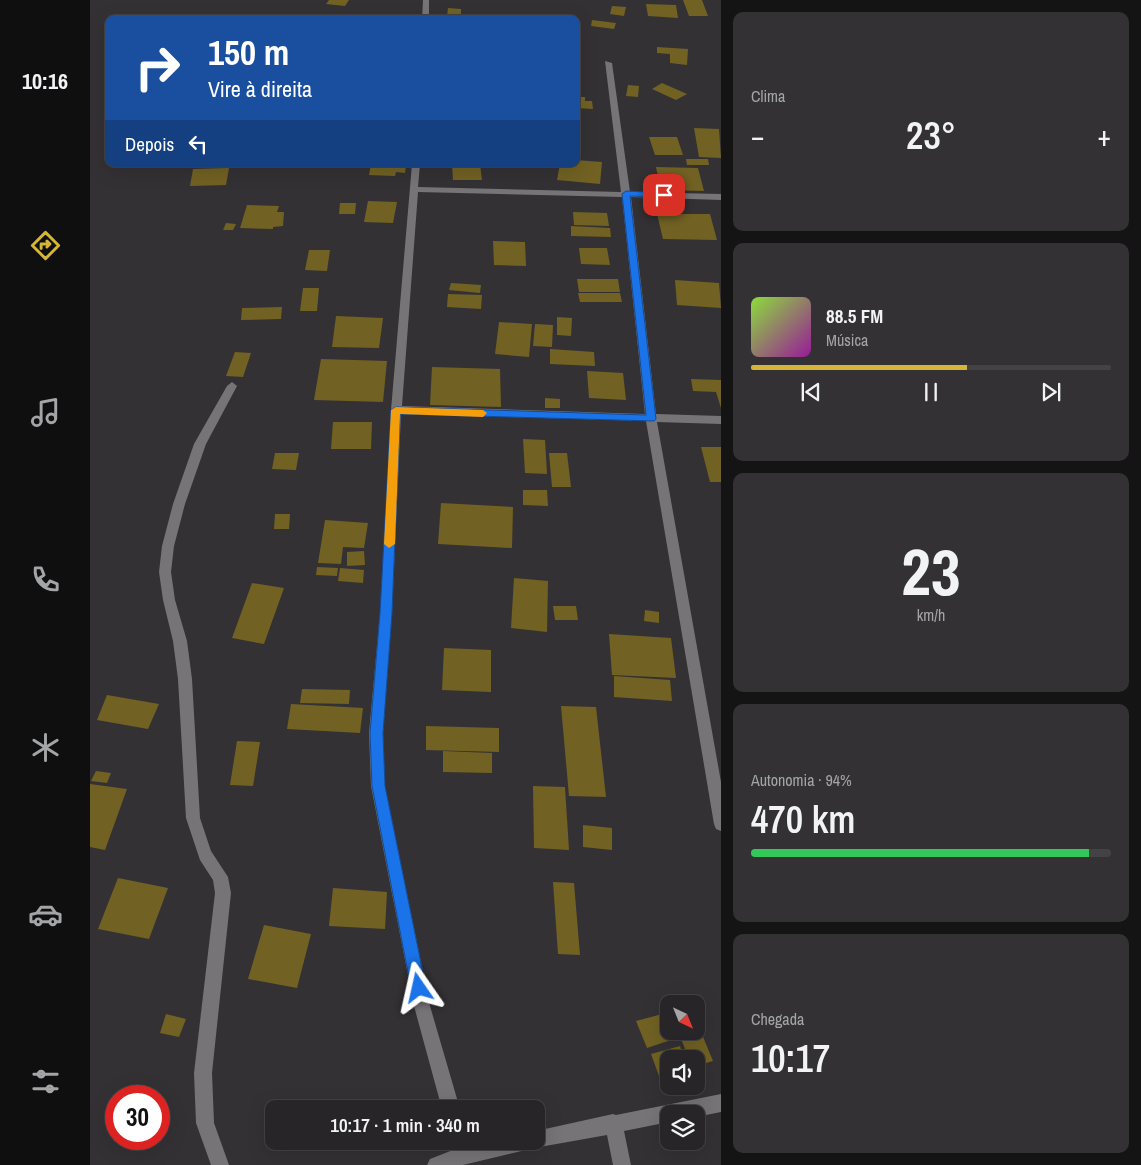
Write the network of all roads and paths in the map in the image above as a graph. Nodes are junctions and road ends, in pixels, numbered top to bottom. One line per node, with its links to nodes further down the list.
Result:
1 (426, 0): 2 (street)
2 (425, 15)
3 (608, 63): 6 (street)
4 (416, 167): 5 (street)
5 (414, 189): 6 (street); 9 (street)
6 (626, 194): 7 (street); 10 (street)
7 (721, 197)
8 (232, 386): 18 (street)
9 (396, 410): 10 (street); 13 (street)
10 (651, 419): 11 (street); 12 (street)
11 (721, 420)
12 (721, 824)
13 (448, 1100)
14 (721, 1103): 15 (street)
15 (613, 1123): 16 (street); 20 (street)
16 (545, 1138)
17 (459, 1150): 19 (street)
18 (220, 1165)
19 (436, 1165)
20 (622, 1165)

